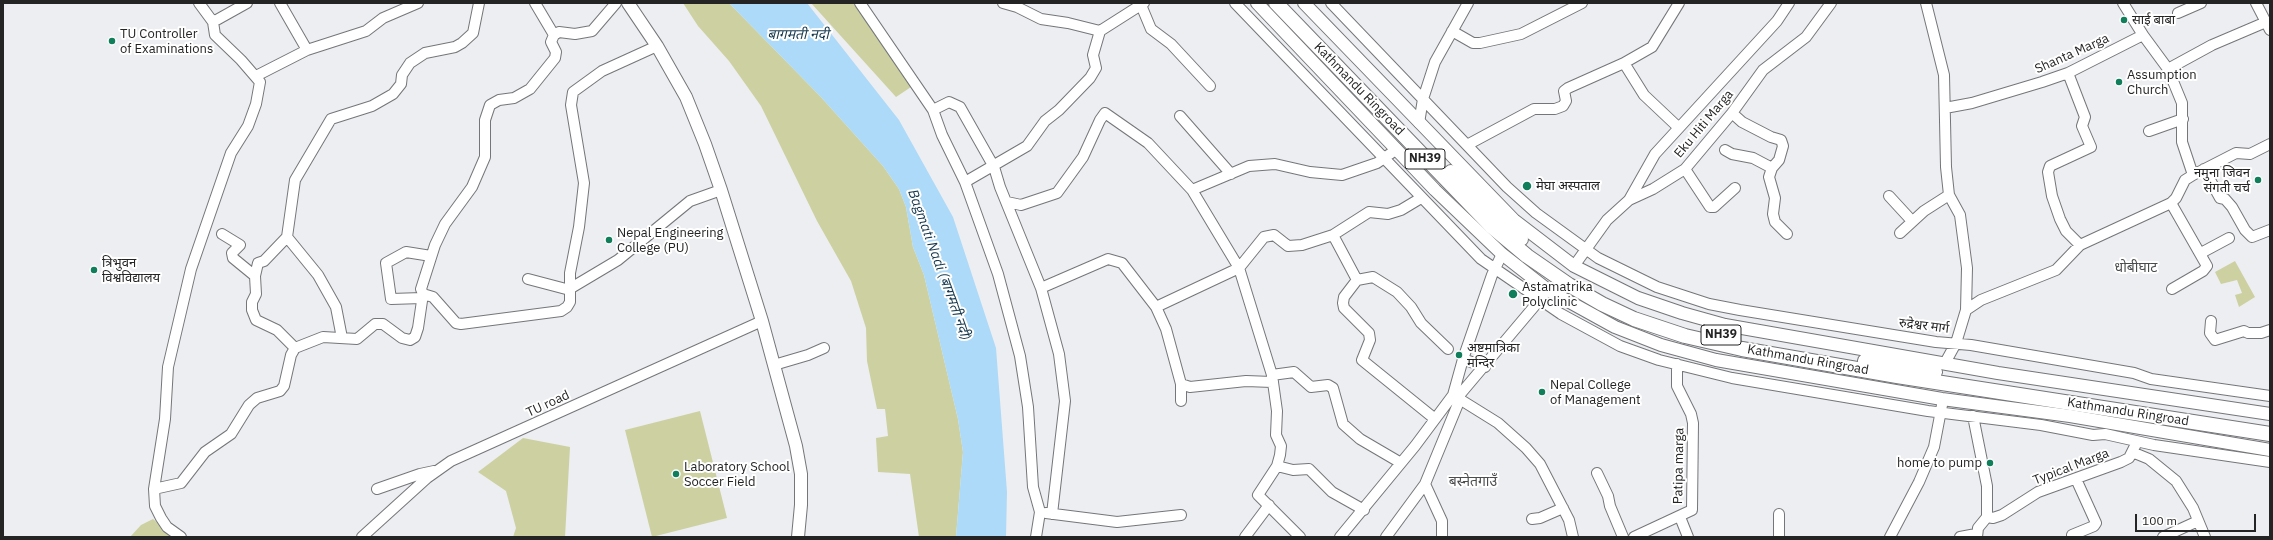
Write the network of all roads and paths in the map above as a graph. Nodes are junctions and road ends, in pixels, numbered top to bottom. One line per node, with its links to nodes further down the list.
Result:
1 (199, 3): 28 (street)
2 (247, 3): 28 (street)
3 (280, 3): 35 (street)
4 (418, 3): 35 (street)
5 (478, 3): 77 (street)
6 (535, 3): 32 (street)
7 (616, 3): 32 (street)
8 (628, 3): 34 (main road)
9 (860, 3): 43 (street)
10 (1003, 3): 30 (street)
11 (1235, 3): 54 (street)
12 (1257, 3): 52 (main road)
13 (1276, 3): 122 (highway, Kathmandu Ringroad / NH39)
14 (1288, 3): 121 (highway, Kathmandu Ringroad / NH39)
15 (1304, 3): 47 (main road)
16 (1331, 3): 41 (street, रुद्रेश्वर मार्ग)
17 (1468, 3): 31 (street)
18 (1582, 3): 31 (street)
19 (1679, 3): 36 (street)
20 (1789, 3): 48 (street)
21 (1831, 3): 44 (street, Eku Hiti Marga)
22 (1926, 3): 42 (street)
23 (2123, 3): 33 (street)
24 (2201, 3): 27 (street)
25 (2256, 3): 29 (street)
26 (1142, 4): 30 (street); 40 (street)
27 (2178, 13)
28 (213, 22): 39 (street)
29 (2268, 26): 37 (street)
30 (1100, 31): 55 (street)
31 (1452, 31): 41 (street)
32 (554, 35): 83 (street)
33 (2143, 35): 37 (street); 38 (street, Shanta Marga)
34 (657, 46): 63 (main road); 90 (street)
35 (307, 50): 39 (street)
36 (1624, 63): 48 (street); 51 (street)
37 (2168, 69): 46 (street)
38 (2068, 73): 42 (street, Shanta Marga); 79 (street)
39 (256, 76): 133 (street)
40 (1210, 86)
41 (1423, 99): 47 (street); 51 (street, रुद्रेश्वर मार्ग)
42 (1945, 108): 65 (street)
43 (933, 110): 55 (street); 61 (street)
44 (1732, 113): 56 (street); 57 (street, Eku Hiti Marga)
45 (1180, 116): 59 (street)
46 (2183, 119): 49 (street); 60 (street)
47 (1419, 123): 84 (main road)
48 (1678, 128): 68 (street)
49 (2148, 131)
50 (2270, 144): 58 (street)
51 (1467, 145): 80 (street, रुद्रेश्वर मार्ग)
52 (1397, 149): 54 (street); 82 (main road)
53 (1725, 150): 56 (street)
54 (1383, 159): 59 (street); 67 (street)
55 (994, 167): 61 (street); 69 (street)
56 (1772, 168): 75 (street)
57 (1685, 169): 62 (street); 68 (street, Eku Hiti Marga)
58 (2204, 169): 60 (street); 72 (street)
59 (1232, 174): 64 (street)
60 (2192, 175): 70 (street)
61 (965, 182): 138 (street)
62 (1736, 188)
63 (721, 190): 90 (street); 98 (main road)
64 (1192, 190): 69 (street); 85 (street)
65 (1949, 195): 71 (street); 97 (street)
66 (1889, 196): 71 (street)
67 (1421, 198): 76 (street); 86 (street)
68 (1629, 200): 80 (street, Eku Hiti Marga)
69 (1007, 202): 91 (street)
70 (2171, 203): 79 (street); 81 (street)
71 (1912, 221): 73 (street)
72 (2270, 230)
73 (1900, 233)
74 (222, 234): 87 (street)
75 (1787, 234)
76 (1333, 235): 85 (street); 89 (street)
77 (287, 237): 87 (street); 101 (street)
78 (2229, 238): 81 (street)
79 (2080, 245): 97 (street)
80 (1585, 248): 84 (street, Eku Hiti Marga); 102 (street, रुद्रेश्वर मार्ग)
81 (2201, 253): 92 (street)
82 (1502, 254): 86 (street); 93 (main road)
83 (431, 256): 94 (street); 94 (street)
84 (1574, 266): 107 (main road)
85 (1239, 268): 96 (street); 111 (street)
86 (1495, 270): 95 (street); 106 (street)
87 (255, 276): 103 (street)
88 (528, 279): 90 (street)
89 (1357, 280): 105 (street); 120 (street)
90 (571, 288): 94 (street)
91 (1041, 288): 96 (street); 139 (street)
92 (2172, 289)
93 (1548, 290): 95 (street); 115 (main road)
94 (422, 296): 101 (street)
95 (1540, 301): 108 (street); 110 (street)
96 (1156, 307): 112 (street)
97 (1966, 310): 102 (street)
98 (762, 321): 109 (main road); 129 (street, TU road)
99 (2210, 321): 100 (street)
100 (2270, 330)
101 (342, 338): 103 (street)
102 (1954, 346): 107 (street); 113 (street, रुद्रेश्वर मार्ग)
103 (295, 348): 133 (street)
104 (824, 348): 109 (street)
105 (1448, 350)
106 (1463, 359): 110 (street); 114 (street)
107 (1945, 363): 118 (main road)
108 (1677, 364): 117 (street); 142 (street, Patipa marga)
109 (774, 365): 150 (main road)
110 (1484, 367): 114 (street)
111 (1272, 378): 112 (street); 127 (street); 128 (street)
112 (1181, 384): 116 (street)
113 (2270, 396)
114 (1457, 398): 120 (street); 132 (street); 136 (street)
115 (1942, 399): 117 (street); 124 (main road)
116 (1181, 401)
117 (1941, 412): 119 (street); 162 (street)
118 (2270, 414)
119 (1973, 416): 123 (street); 143 (street)
120 (1435, 419): 127 (street)
121 (2270, 425)
122 (2270, 434)
123 (2137, 442): 125 (street, Typical Marga); 126 (street)
124 (2270, 450)
125 (2132, 452): 131 (street, Typical Marga); 145 (street)
126 (2270, 462)
127 (1401, 463): 137 (street)
128 (1277, 466): 135 (street); 137 (street)
129 (438, 471): 134 (street); 149 (street, TU road)
130 (1596, 473): 158 (street)
131 (2076, 479): 143 (street, Typical Marga); 147 (street)
132 (1425, 484): 155 (street); 156 (street)
133 (154, 489): 148 (street)
134 (377, 490)
135 (1269, 505): 152 (street); 153 (street)
136 (1563, 508): 144 (street); 157 (street)
137 (1364, 510): 154 (street)
138 (1040, 512): 139 (street); 151 (street)
139 (1052, 514): 141 (street)
140 (1779, 514): 161 (street)
141 (1181, 515)
142 (1680, 517): 159 (street, Patipa marga); 160 (street)
143 (1987, 517): 146 (street)
144 (1532, 519)
145 (2198, 521): 164 (street); 165 (street)
146 (1977, 535): 163 (street)
147 (2072, 535)
148 (181, 537)
149 (362, 537)
150 (798, 537)
151 (1036, 537)
152 (1245, 537)
153 (1300, 537)
154 (1340, 537)
155 (1386, 537)
156 (1442, 537)
157 (1572, 537)
158 (1623, 537)
159 (1634, 537)
160 (1688, 537)
161 (1779, 537)
162 (1890, 537)
163 (1960, 537)
164 (2163, 537)
165 (2205, 537)

